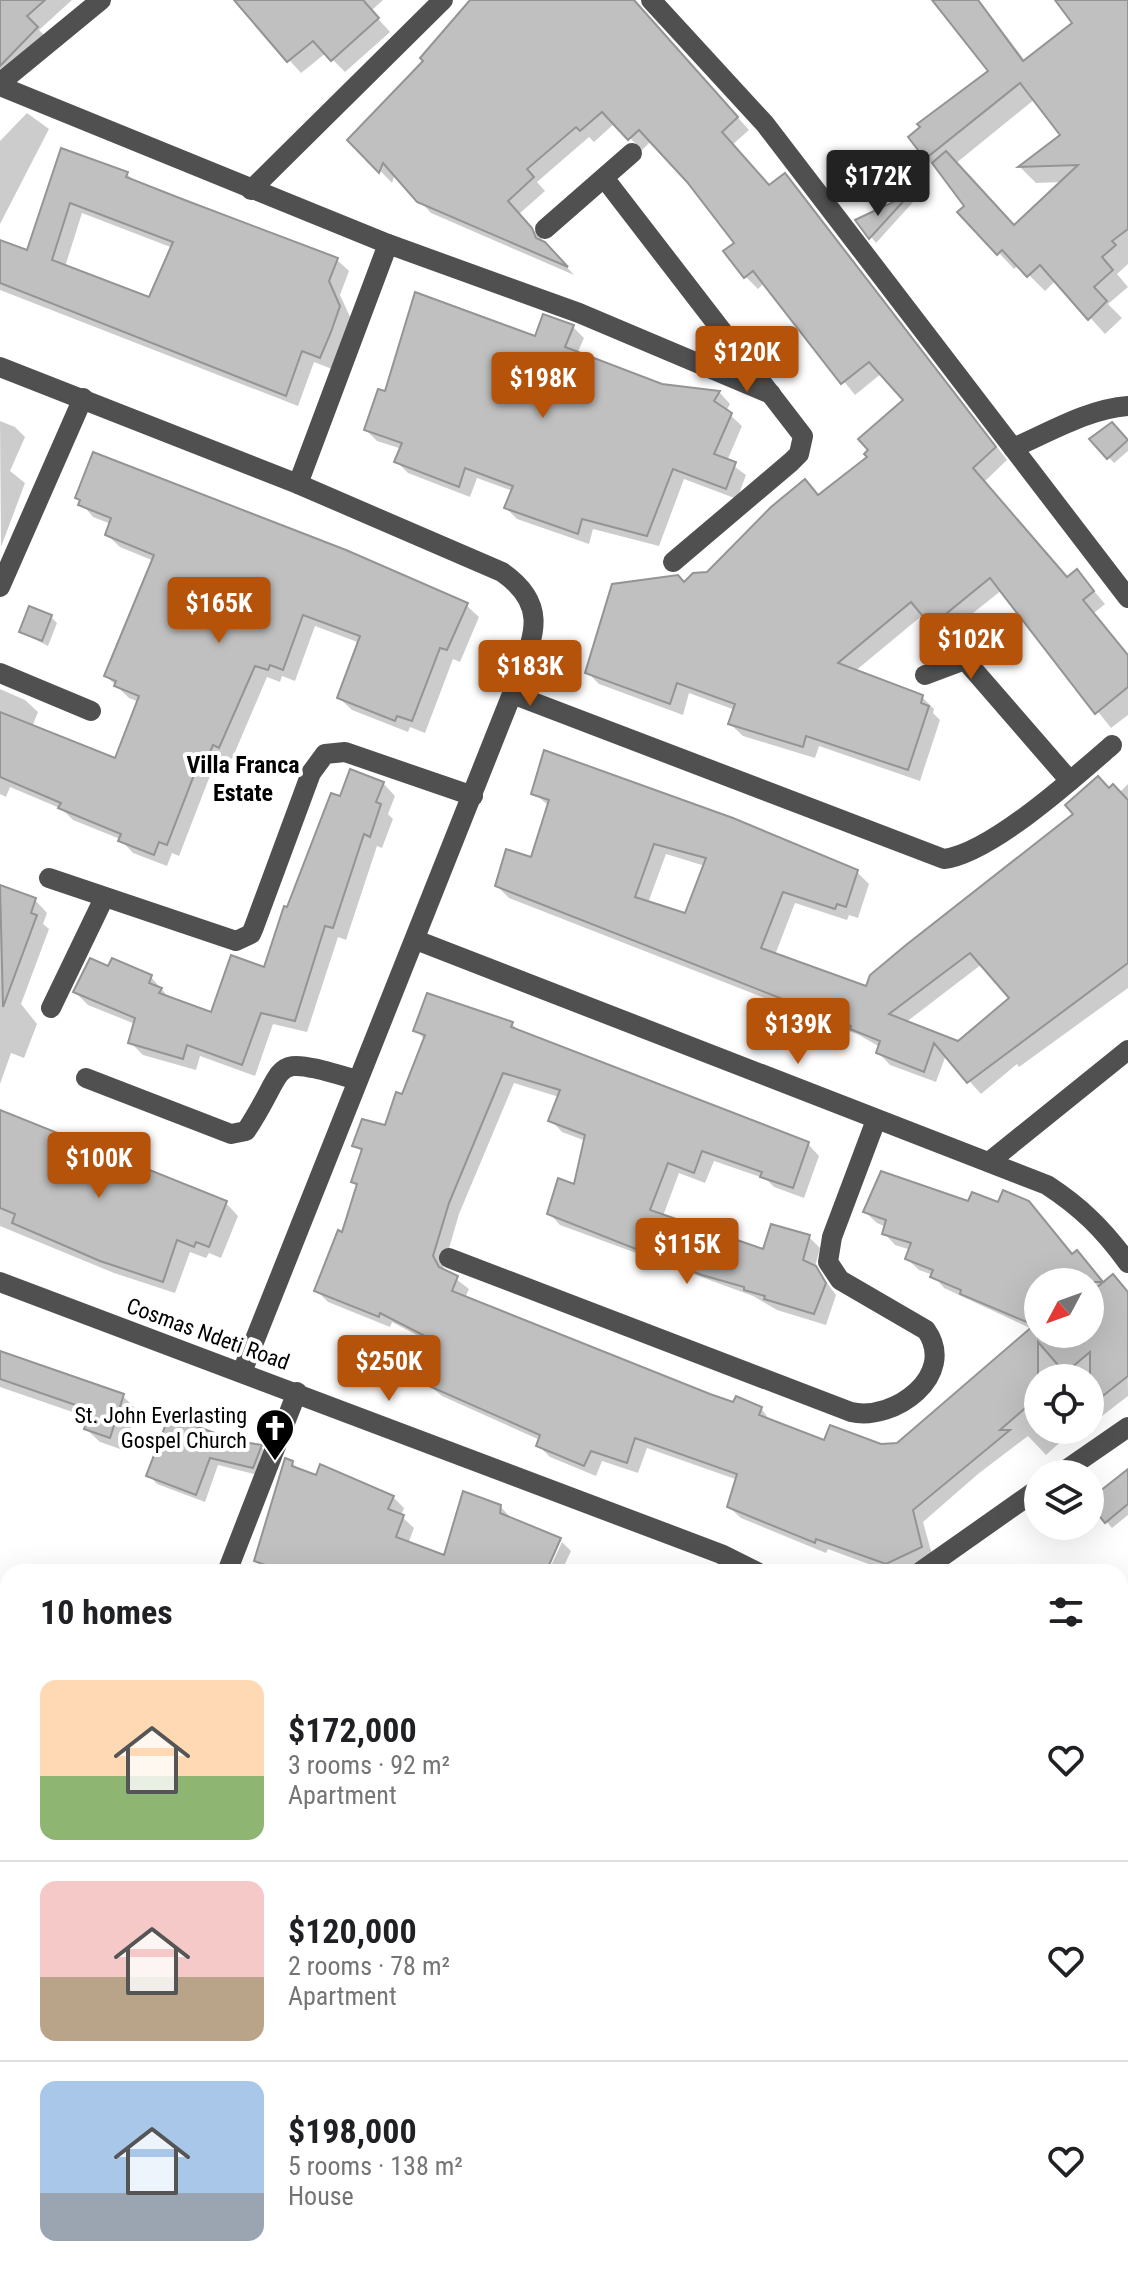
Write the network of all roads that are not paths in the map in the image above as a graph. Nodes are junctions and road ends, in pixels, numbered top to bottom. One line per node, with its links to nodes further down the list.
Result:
1 (101, 0): 4 (street)
2 (651, 0): 14 (street)
3 (435, 2): 7 (street)
4 (0, 85): 7 (street)
5 (632, 153): 6 (street)
6 (605, 179): 8 (street); 11 (street)
7 (251, 190): 9 (street)
8 (545, 229)
9 (388, 244): 11 (street); 15 (street)
10 (0, 367): 12 (street)
11 (771, 394): 16 (street)
12 (83, 398): 15 (street); 17 (street)
13 (1128, 406): 14 (street)
14 (1013, 448): 18 (street)
15 (298, 484): 23 (street)
16 (673, 562)
17 (0, 587)
18 (1128, 598)
19 (980, 639): 20 (street)
20 (965, 660): 22 (street); 26 (street)
21 (0, 673): 24 (street)
22 (925, 675)
23 (512, 694): 26 (street); 27 (street)
24 (91, 711)
25 (1112, 745): 26 (street)
26 (1070, 781)
27 (473, 796): 29 (street); 30 (street)
28 (49, 878): 29 (street)
29 (104, 898): 31 (street)
30 (416, 940): 34 (street); 35 (street)
31 (51, 1008)
32 (1128, 1050): 36 (street)
33 (86, 1078): 34 (street)
34 (357, 1080): 40 (street)
35 (876, 1120): 36 (street); 37 (street)
36 (989, 1162): 38 (street)
37 (449, 1258)
38 (1128, 1263)
39 (0, 1282): 40 (street, Cosmas Ndeti Road)
40 (242, 1372): 41 (street, Cosmas Ndeti Road)
41 (297, 1392): 45 (street, Cosmas Ndeti Road); 46 (street)
42 (1128, 1427): 43 (street)
43 (1080, 1460)
44 (1024, 1499): 47 (street)
45 (717, 1563)
46 (230, 1564)
47 (931, 1564)

